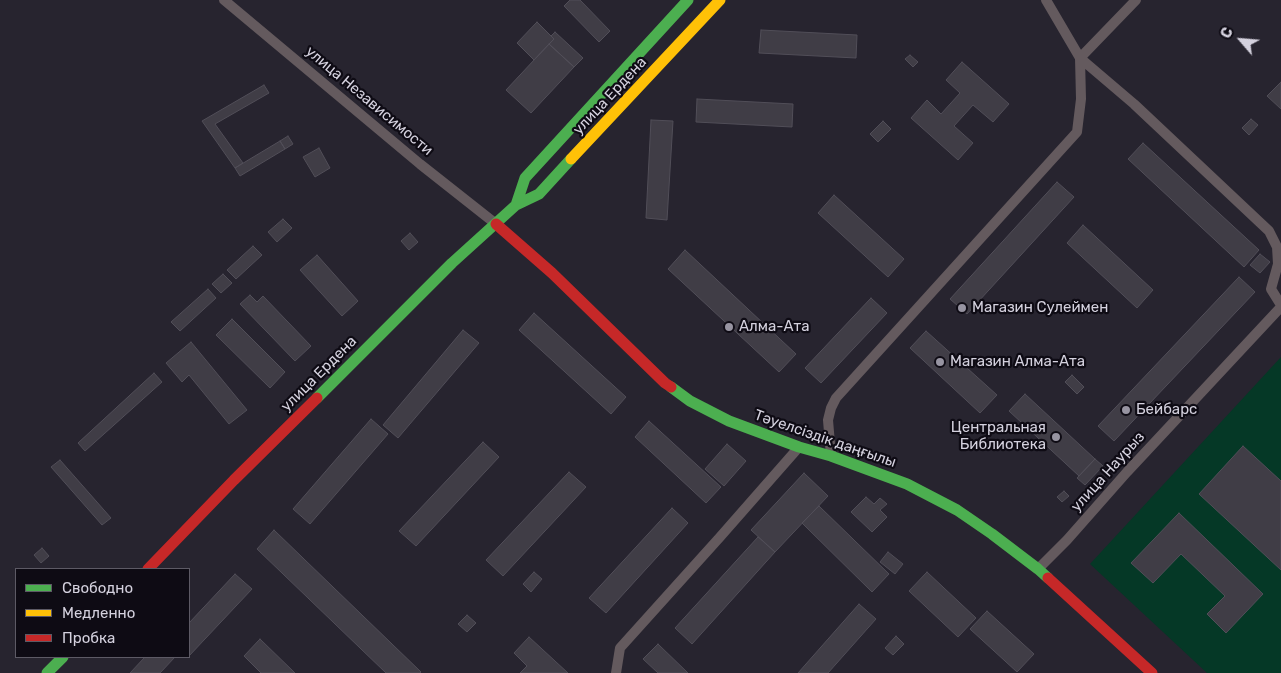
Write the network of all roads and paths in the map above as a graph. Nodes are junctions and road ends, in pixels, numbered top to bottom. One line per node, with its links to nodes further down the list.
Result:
1 (224, 0): 8 (street, улица Независимости)
2 (688, 0): 7 (street, улица Ердена)
3 (720, 0): 7 (street, улица Ердена)
4 (1046, 0): 6 (street)
5 (1136, 0): 6 (street)
6 (1080, 58): 9 (street); 11 (street)
7 (516, 205): 8 (street, улица Ердена)
8 (496, 224): 10 (street, Тәуелсіздік даңғылы); 12 (street, улица Ердена)
9 (1281, 306): 13 (street, улица Наурыз)
10 (799, 447): 11 (street, Тәуелсіздік даңғылы); 17 (street)
11 (831, 456): 13 (street, Тәуелсіздік даңғылы)
12 (149, 568)
13 (1038, 569): 15 (street, Тәуелсіздік даңғылы)
14 (61, 658): 16 (street)
15 (1148, 672)
16 (47, 673)
17 (616, 673)

